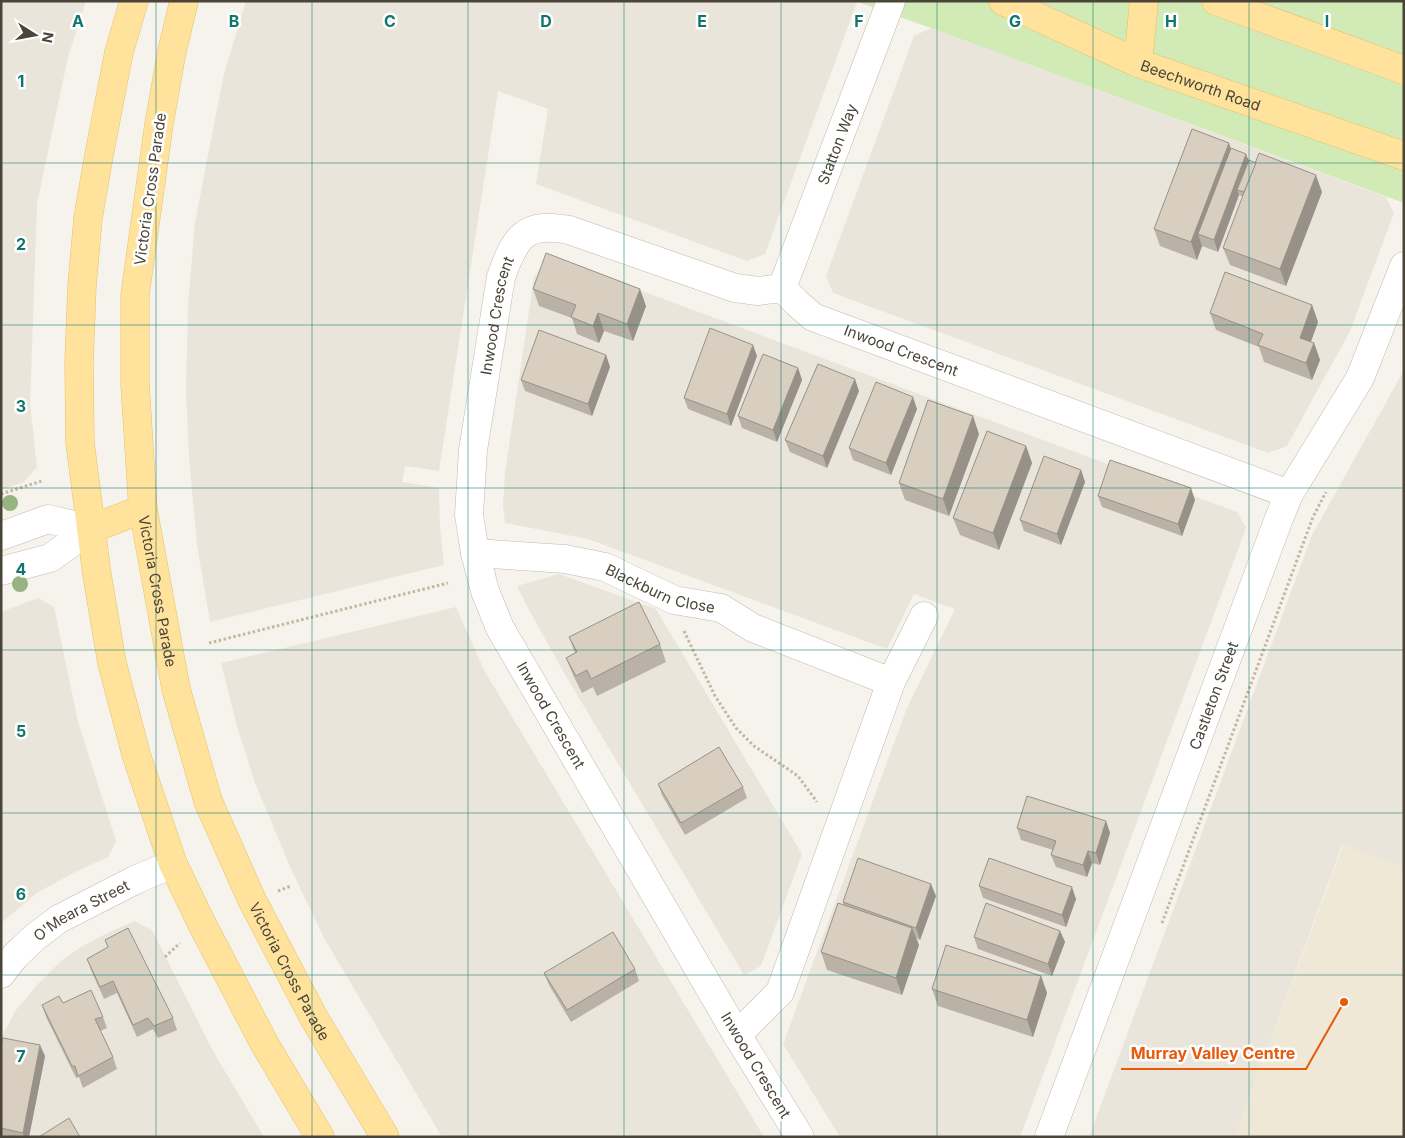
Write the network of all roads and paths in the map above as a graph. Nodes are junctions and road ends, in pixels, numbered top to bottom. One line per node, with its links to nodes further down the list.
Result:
1 (134, 1): 17 (main road)
2 (184, 1): 16 (main road, Victoria Cross Parade)
3 (891, 1): 11 (street, Statton Way)
4 (1003, 1): 7 (main road, Beechworth Road)
5 (1144, 1): 7 (main road)
6 (1216, 1): 8 (main road)
7 (1138, 63): 9 (main road, Beechworth Road)
8 (1404, 70)
9 (1404, 156)
10 (1404, 266): 15 (street, Castleton Street)
11 (782, 288): 15 (street, Inwood Crescent); 19 (street, Inwood Crescent)
12 (42, 480): 14 (path)
13 (1326, 492): 28 (path)
14 (1, 494)
15 (1289, 494): 34 (street, Castleton Street)
16 (143, 509): 17 (main road); 32 (main road, Victoria Cross Parade)
17 (91, 529): 18 (street); 20 (street); 27 (main road)
18 (1, 536)
19 (475, 553): 22 (street, Blackburn Close); 30 (street, Inwood Crescent)
20 (1, 571)
21 (448, 583): 24 (path)
22 (674, 600): 25 (street, Blackburn Close); 26 (path)
23 (924, 616): 25 (street)
24 (209, 643)
25 (891, 682): 26 (street)
26 (836, 836): 30 (street)
27 (173, 864): 29 (street, O'Meara Street); 31 (main road)
28 (1161, 924)
29 (1, 974)
30 (737, 1035): 33 (street, Inwood Crescent)
31 (320, 1137)
32 (385, 1137)
33 (800, 1137)
34 (1048, 1137)

